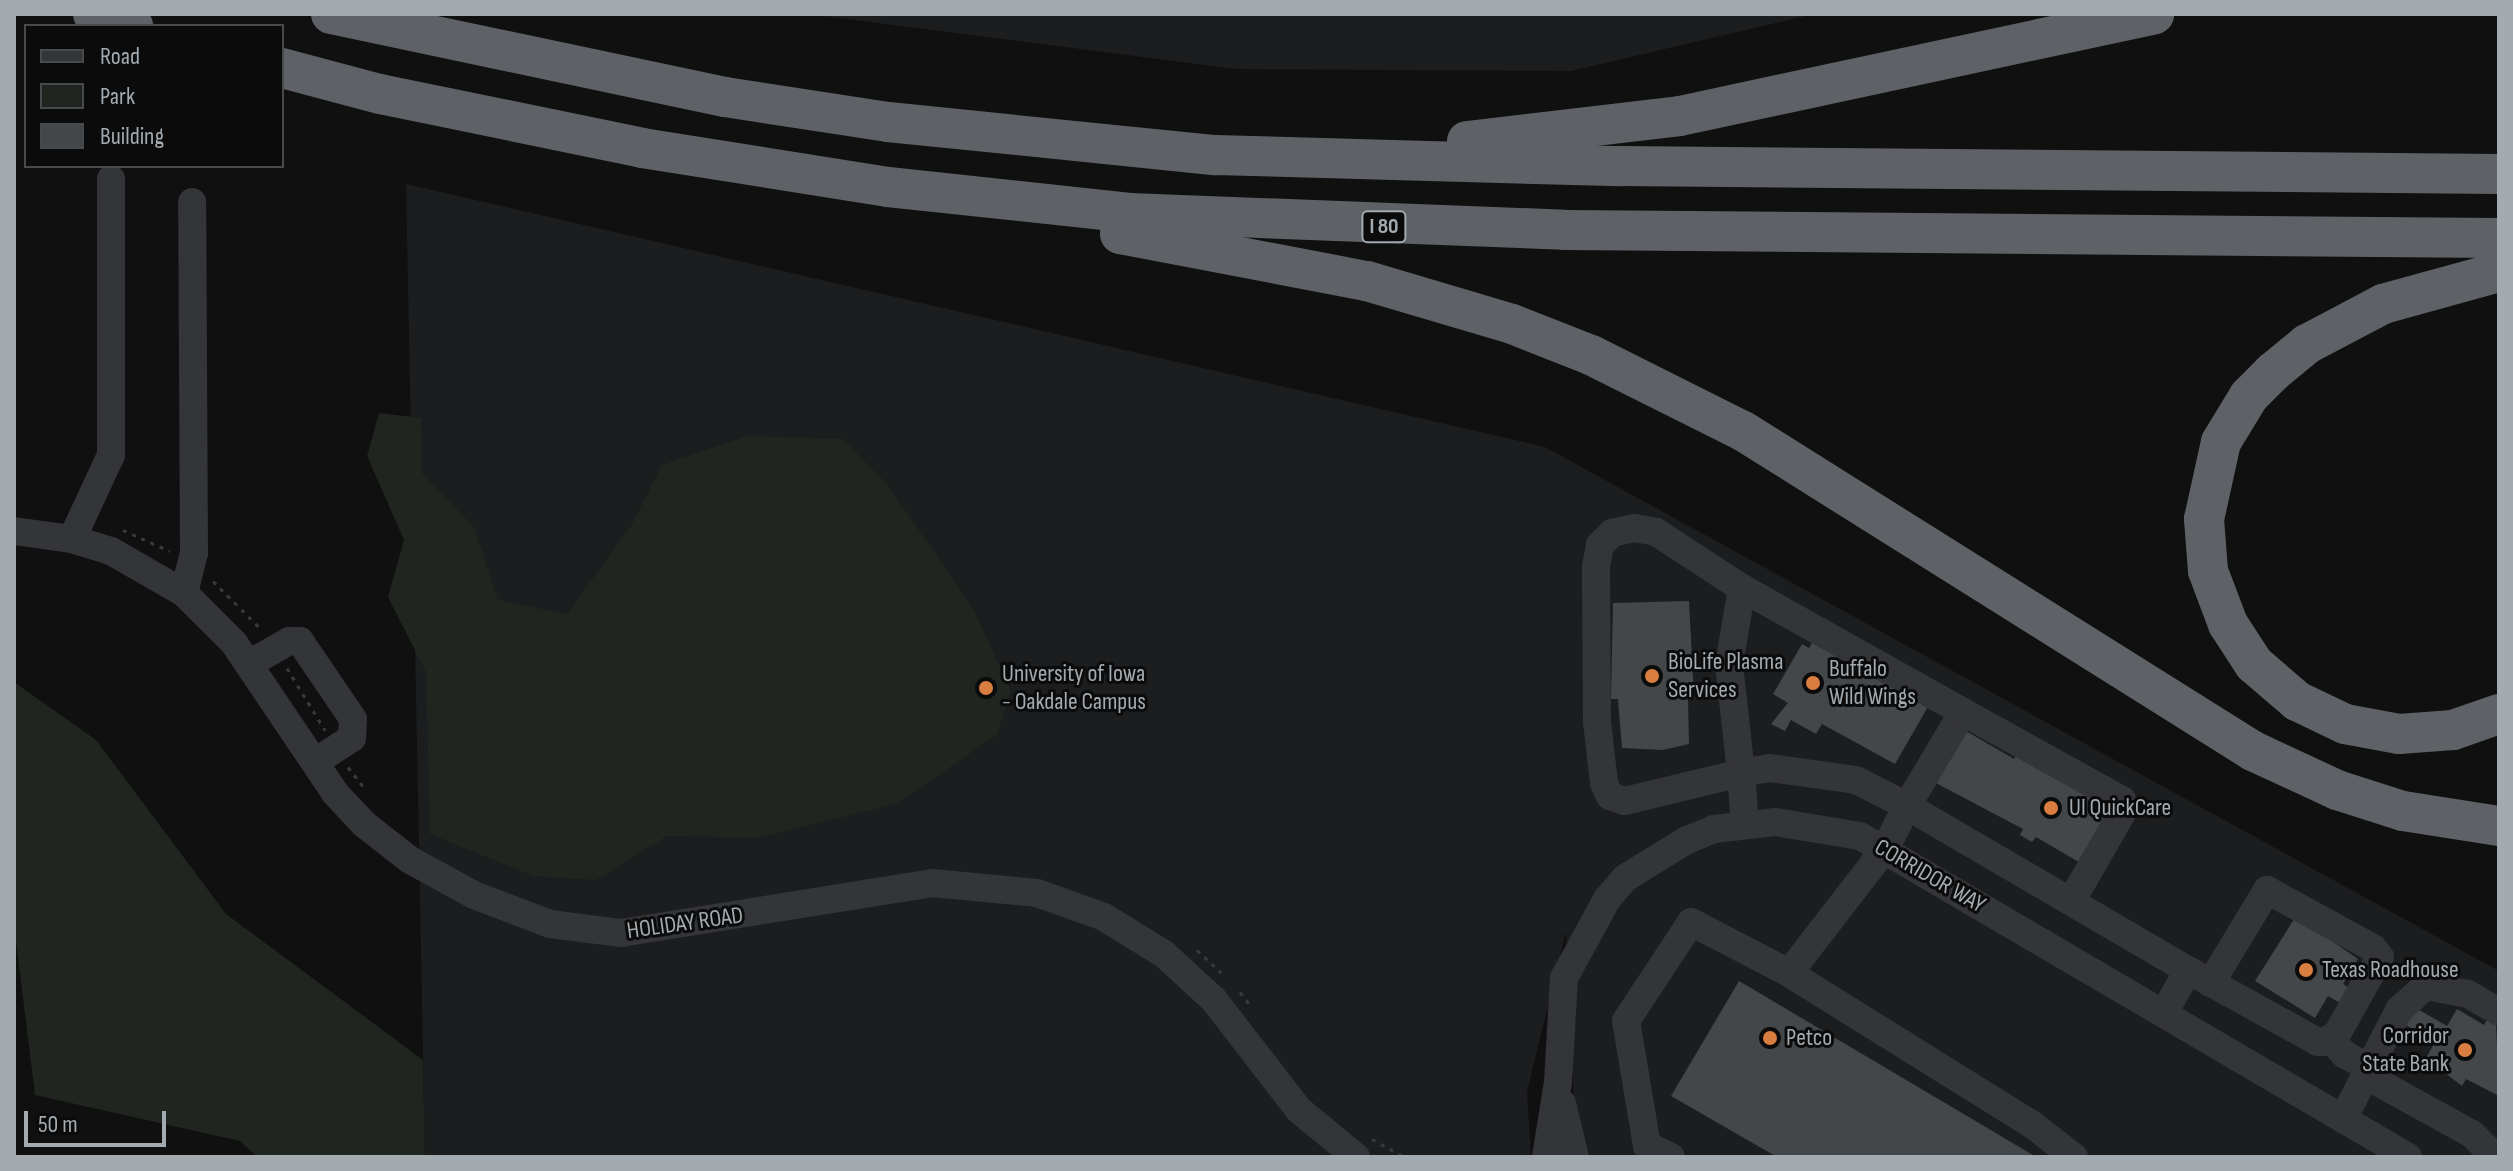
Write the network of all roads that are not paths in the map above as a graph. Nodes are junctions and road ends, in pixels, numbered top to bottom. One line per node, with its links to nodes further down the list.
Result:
1 (93, 14): 4 (highway)
2 (331, 14): 6 (highway)
3 (2154, 14): 6 (highway)
4 (126, 24)
5 (284, 69): 7 (highway, I 80)
6 (1050, 140): 8 (highway)
7 (793, 173): 11 (highway, I 80); 24 (highway)
8 (2499, 174)
9 (111, 179): 13 (street)
10 (192, 202): 16 (street)
11 (2499, 238)
12 (2499, 272): 19 (highway)
13 (77, 529): 14 (street, HOLIDAY ROAD); 16 (street, HOLIDAY ROAD)
14 (14, 531)
15 (1742, 588): 18 (street); 21 (street); 21 (street)
16 (184, 593): 17 (street, HOLIDAY ROAD)
17 (249, 664): 20 (street, HOLIDAY ROAD); 20 (street)
18 (1963, 712): 22 (street); 26 (street)
19 (2499, 714)
20 (326, 756): 35 (street, HOLIDAY ROAD)
21 (1741, 773): 22 (street); 23 (street)
22 (1907, 806): 25 (street); 26 (street)
23 (1745, 824): 25 (street, CORRIDOR WAY); 33 (street, CORRIDOR WAY)
24 (2499, 826)
25 (1885, 849): 27 (street); 30 (street, CORRIDOR WAY)
26 (2072, 900): 28 (street)
27 (1789, 973): 38 (street); 39 (street)
28 (2199, 976): 30 (street); 31 (street); 31 (street)
29 (2499, 1012): 32 (street)
30 (2164, 1013): 34 (street, CORRIDOR WAY)
31 (2331, 1039): 32 (street)
32 (2367, 1071): 34 (street); 41 (street)
33 (1558, 1082): 36 (street, CORRIDOR WAY); 37 (street, CORRIDOR WAY)
34 (2343, 1119): 40 (street, CORRIDOR WAY)
35 (1364, 1148)
36 (1546, 1157)
37 (1575, 1157)
38 (1671, 1157)
39 (2074, 1157)
40 (2408, 1157)
41 (2495, 1157)

